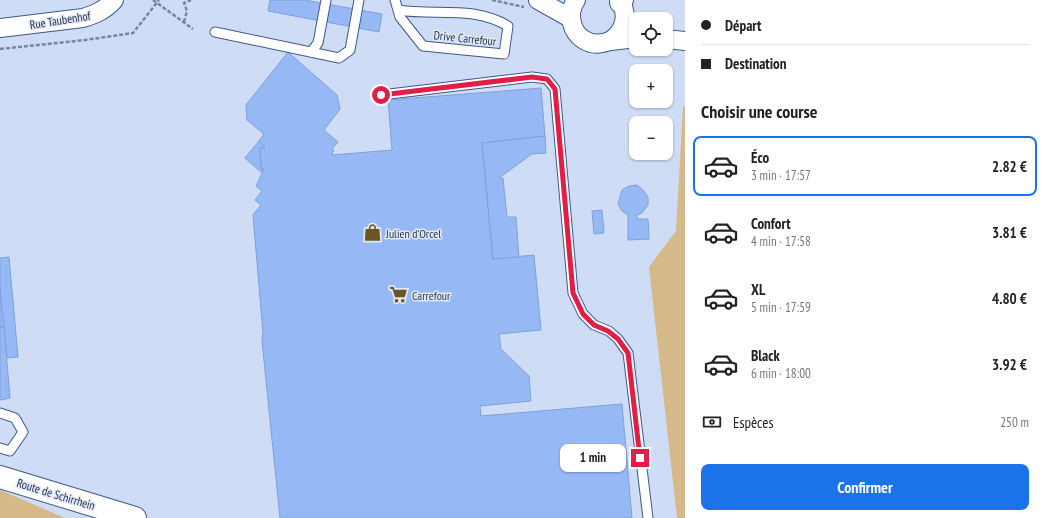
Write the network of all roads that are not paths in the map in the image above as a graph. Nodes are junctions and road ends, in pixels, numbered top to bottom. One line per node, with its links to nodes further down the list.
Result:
1 (114, 0): 10 (street, Rue Taubenhof)
2 (326, 0): 16 (lane)
3 (360, 0): 16 (lane)
4 (395, 0): 8 (lane, Drive Carrefour)
5 (538, 0): 9 (street)
6 (576, 0): 9 (street)
7 (625, 9): 14 (street)
8 (398, 10): 8 (lane, Drive Carrefour)
9 (570, 18): 14 (street)
10 (0, 28)
11 (215, 32): 16 (lane)
12 (629, 39): 14 (street)
13 (673, 40): 15 (street)
14 (610, 41)
15 (685, 41)
16 (311, 52)
17 (381, 95): 22 (lane)
18 (0, 413): 19 (lane)
19 (0, 448)
20 (0, 478): 21 (street, Route de Schirrhein)
21 (136, 518)
22 (648, 518)

